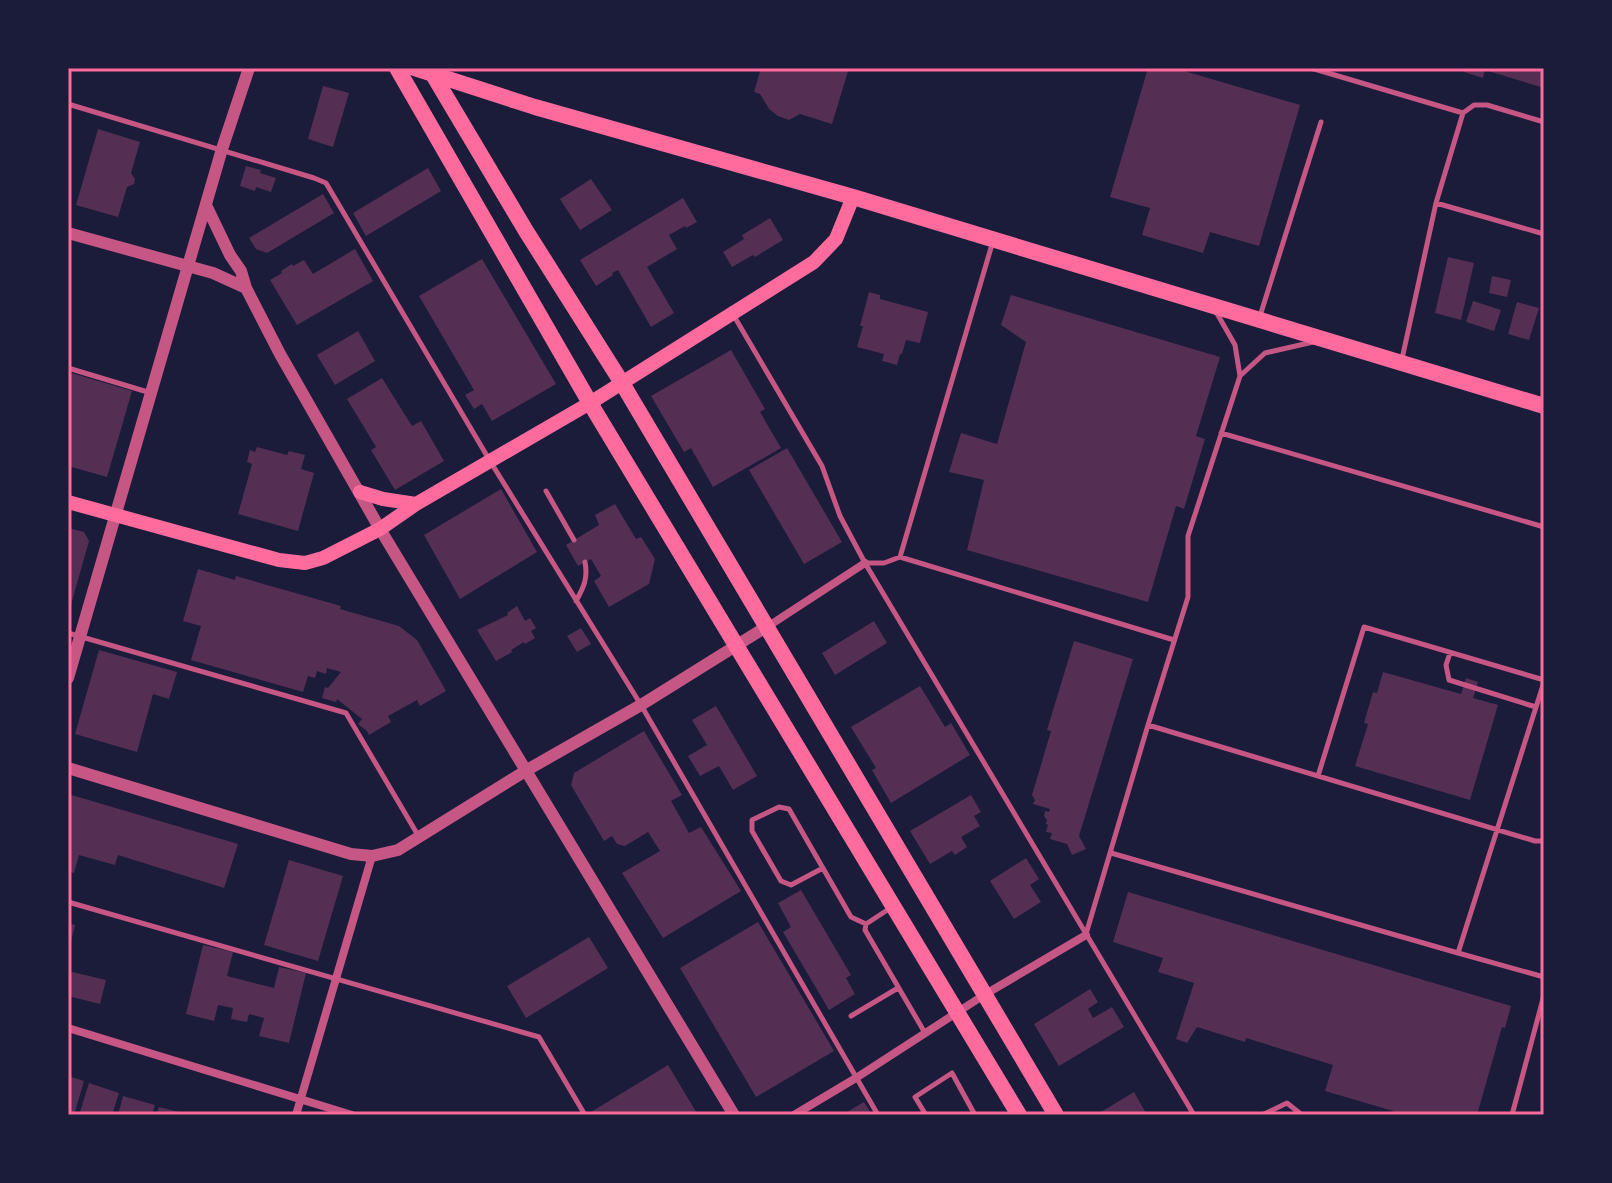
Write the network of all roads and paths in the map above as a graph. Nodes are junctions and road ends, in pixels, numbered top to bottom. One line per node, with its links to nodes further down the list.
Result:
1 (249, 68): 10 (street)
2 (397, 68): 28 (main road)
3 (414, 68): 5 (main road)
4 (1311, 68): 7 (lane)
5 (431, 71): 11 (main road); 26 (main road)
6 (68, 104): 10 (lane)
7 (1463, 113): 9 (lane); 12 (lane)
8 (1321, 122): 21 (lane)
9 (1544, 122)
10 (222, 149): 13 (street); 31 (lane)
11 (853, 197): 16 (main road); 20 (main road)
12 (1436, 203): 15 (lane); 23 (lane)
13 (206, 205): 17 (street); 18 (street)
14 (68, 233): 17 (street)
15 (1544, 234)
16 (993, 240): 19 (main road); 40 (lane)
17 (189, 265): 18 (street); 27 (street)
18 (246, 288): 33 (street)
19 (1213, 307): 21 (main road); 25 (lane)
20 (733, 314): 26 (main road); 42 (lane)
21 (1258, 320): 22 (main road)
22 (1321, 340): 23 (main road); 25 (lane)
23 (1400, 364): 29 (main road)
24 (68, 368): 27 (lane)
25 (1240, 376): 30 (lane)
26 (622, 383): 28 (main road); 44 (main road)
27 (152, 393): 36 (street)
28 (590, 403): 31 (main road); 47 (main road)
29 (1544, 406)
30 (1221, 433): 37 (lane); 46 (lane)
31 (490, 461): 35 (main road); 43 (lane)
32 (546, 491): 39 (lane)
33 (360, 492): 35 (main road); 38 (street)
34 (68, 502): 36 (main road)
35 (416, 504): 38 (main road)
36 (116, 516): 38 (main road); 45 (street)
37 (1544, 527)
38 (380, 529): 55 (street)
39 (574, 540)
40 (900, 557): 42 (lane); 46 (lane)
41 (585, 562): 43 (lane)
42 (865, 563): 44 (street); 66 (lane)
43 (576, 601): 51 (lane)
44 (766, 627): 47 (street); 71 (main road)
45 (74, 635): 49 (street); 58 (lane)
46 (1174, 640): 53 (lane)
47 (736, 646): 51 (street); 64 (main road)
48 (1450, 653): 50 (lane); 52 (lane); 56 (lane)
49 (68, 678)
50 (1544, 681): 52 (lane)
51 (641, 705): 55 (street); 77 (lane)
52 (1536, 707): 57 (lane)
53 (1148, 725): 56 (lane); 60 (lane)
54 (68, 768): 61 (street)
55 (527, 770): 58 (street); 83 (street)
56 (1318, 776): 57 (lane)
57 (1498, 829): 59 (lane); 67 (lane)
58 (419, 837): 61 (street)
59 (1544, 841)
60 (1111, 853): 66 (lane); 67 (lane)
61 (372, 856): 68 (street)
62 (823, 868): 62 (lane); 65 (lane)
63 (68, 902): 68 (lane)
64 (893, 906): 65 (lane); 73 (main road)
65 (866, 924): 70 (lane)
66 (1086, 935): 71 (street); 89 (lane)
67 (1458, 953): 69 (lane)
68 (335, 977): 78 (street); 82 (lane)
69 (1544, 977)
70 (898, 988): 74 (lane); 76 (lane)
71 (984, 995): 73 (street); 88 (main road)
72 (1544, 995): 92 (lane)
73 (957, 1012): 76 (street); 79 (main road)
74 (851, 1016)
75 (68, 1028): 78 (street)
76 (925, 1033): 77 (street)
77 (856, 1078): 84 (street); 85 (lane)
78 (301, 1099): 80 (street); 81 (street)
79 (1013, 1113)
80 (296, 1115)
81 (352, 1115)
82 (585, 1115)
83 (734, 1115)
84 (794, 1115)
85 (878, 1115)
86 (926, 1115): 87 (lane)
87 (975, 1115)
88 (1056, 1115)
89 (1194, 1115)
90 (1262, 1115): 91 (lane)
91 (1302, 1115)
92 (1512, 1115)

